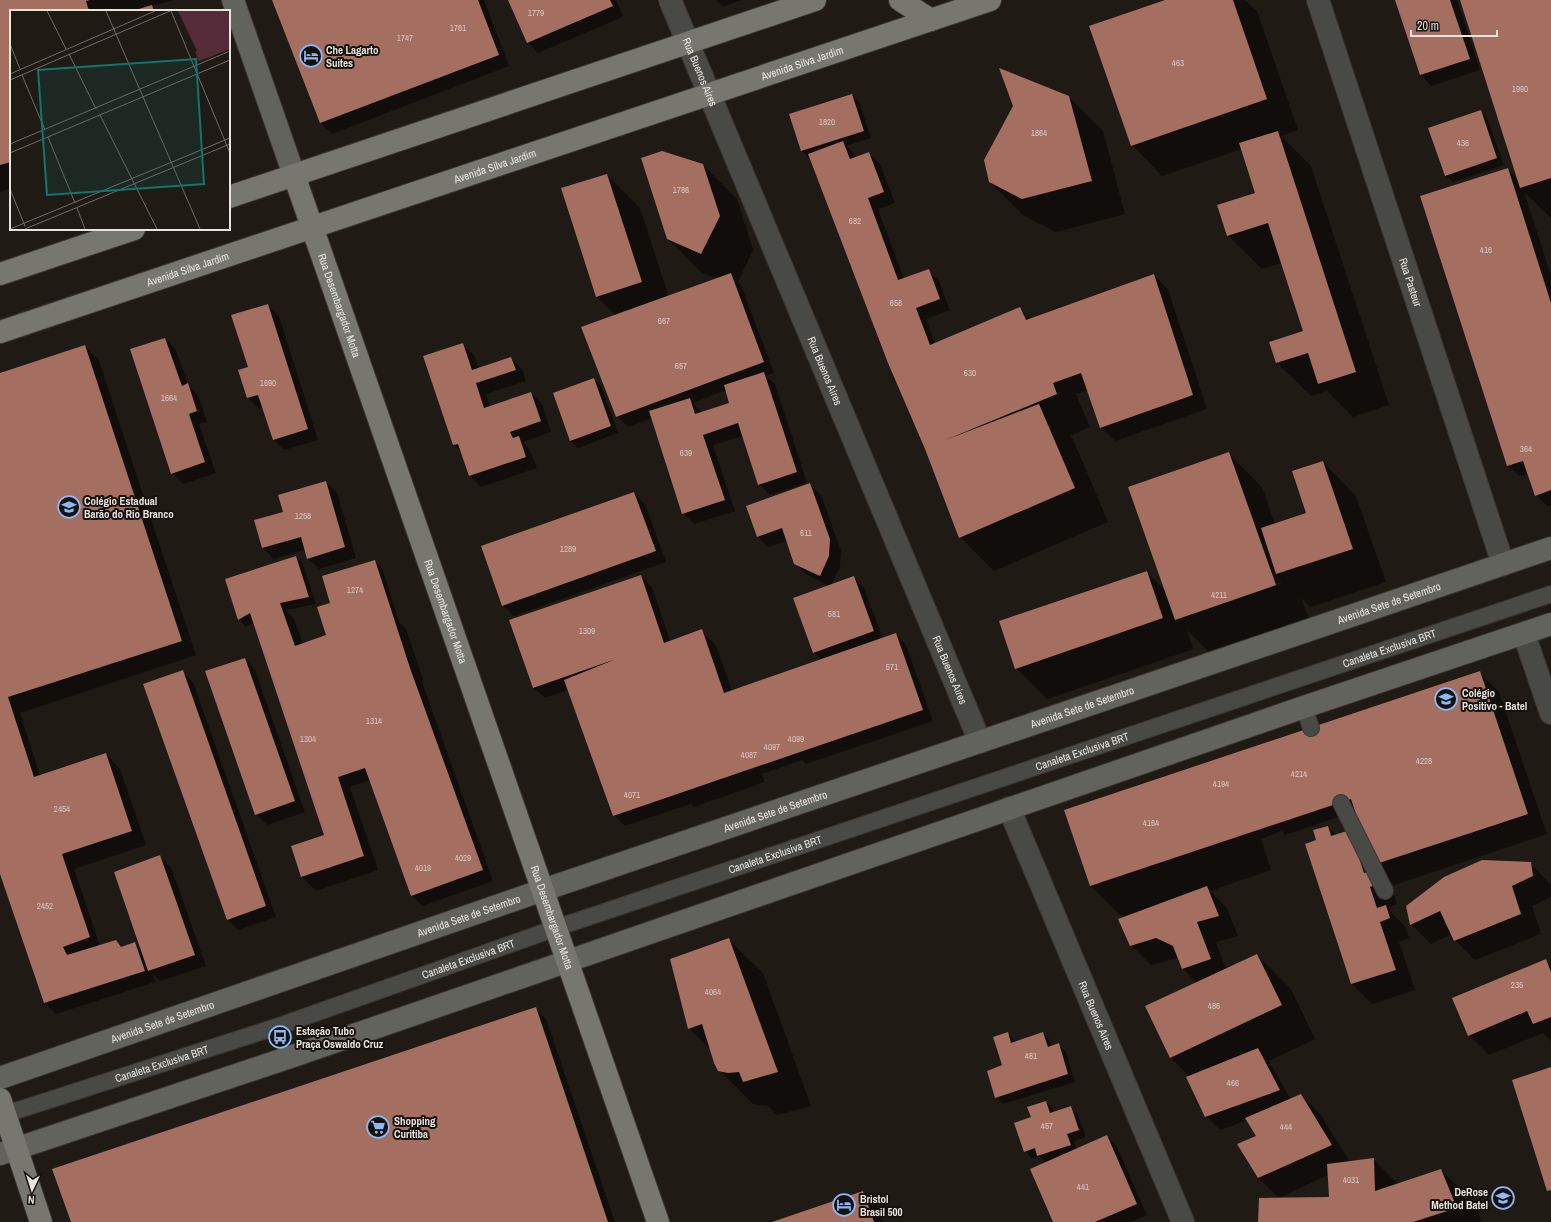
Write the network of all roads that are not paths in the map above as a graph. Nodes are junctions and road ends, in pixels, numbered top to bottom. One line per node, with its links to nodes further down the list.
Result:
1 (234, 0): 10 (main road, Rua Desembargador Motta)
2 (670, 0): 8 (street, Rua Buenos Aires)
3 (815, 0): 8 (main road)
4 (900, 0): 7 (main road)
5 (990, 0): 7 (main road, Avenida Silva Jardim)
6 (1318, 0): 17 (street, Rua Pasteur)
7 (931, 20): 9 (main road, Avenida Silva Jardim)
8 (687, 42): 9 (street, Rua Buenos Aires); 10 (main road)
9 (709, 93): 12 (main road, Avenida Silva Jardim); 24 (street, Rua Buenos Aires)
10 (294, 175): 11 (main road); 12 (main road, Rua Desembargador Motta)
11 (230, 197)
12 (312, 227): 15 (main road, Avenida Silva Jardim); 27 (main road, Rua Desembargador Motta)
13 (131, 230): 14 (main road)
14 (0, 274)
15 (0, 332)
16 (1551, 548): 17 (main road, Avenida Sete de Setembro)
17 (1503, 564): 24 (main road, Avenida Sete de Setembro)
18 (1551, 594): 29 (lane, Canaleta Exclusiva BRT)
19 (1551, 624): 20 (main road)
20 (1524, 634): 21 (main road); 22 (street)
21 (1304, 707): 23 (lane); 26 (main road)
22 (1551, 714)
23 (1311, 728)
24 (980, 742): 27 (main road, Avenida Sete de Setembro)
25 (1341, 803): 28 (lane)
26 (1009, 808): 30 (main road); 36 (street, Rua Buenos Aires)
27 (543, 890): 29 (main road, Rua Desembargador Motta); 31 (main road, Avenida Sete de Setembro)
28 (1385, 891)
29 (556, 928): 30 (main road, Rua Desembargador Motta); 32 (lane, Canaleta Exclusiva BRT)
30 (567, 960): 33 (main road); 35 (main road, Rua Desembargador Motta)
31 (0, 1078)
32 (2, 1110): 33 (main road)
33 (8, 1151): 34 (main road)
34 (41, 1222)
35 (658, 1222)
36 (1183, 1222)

